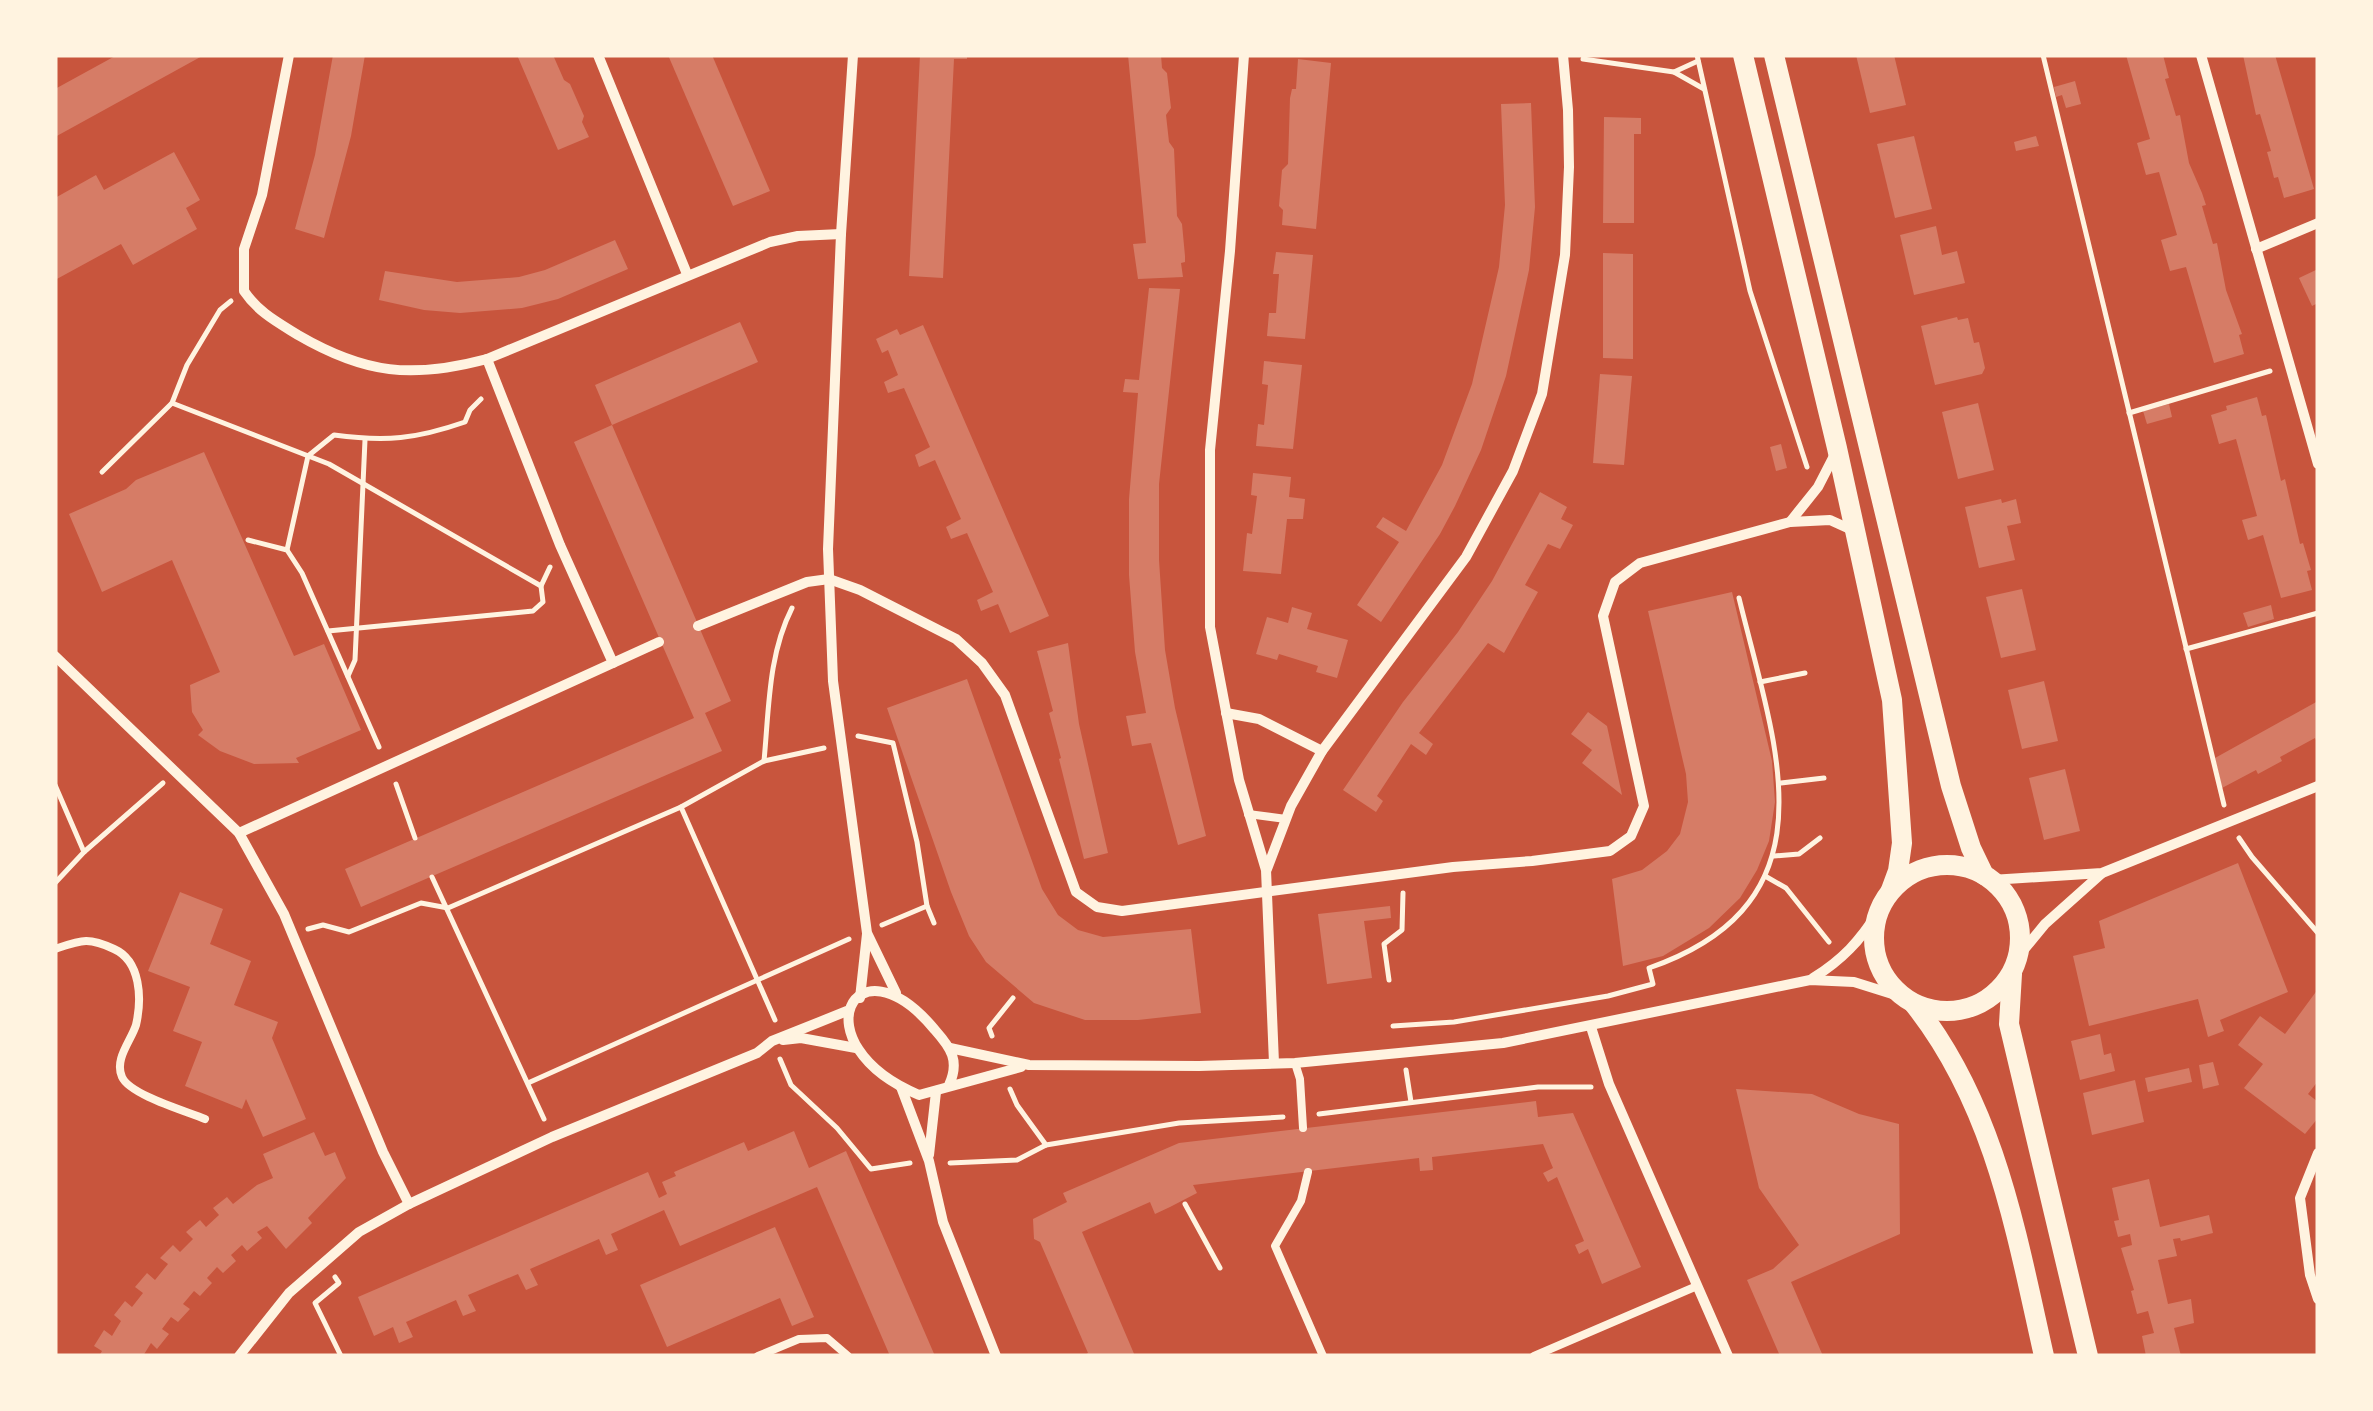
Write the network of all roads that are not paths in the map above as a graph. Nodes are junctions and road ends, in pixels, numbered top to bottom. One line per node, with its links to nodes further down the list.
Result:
1 (289, 55): 13 (street)
2 (598, 55): 12 (street)
3 (852, 55): 10 (street)
4 (1244, 55): 23 (street)
5 (1562, 55): 24 (street)
6 (1743, 55): 14 (main road)
7 (1774, 55): 31 (main road)
8 (2201, 55): 11 (street)
9 (2318, 223): 11 (street)
10 (841, 234): 12 (street); 18 (street)
11 (2256, 250): 15 (street)
12 (687, 274): 13 (street)
13 (486, 360): 22 (street)
14 (1837, 448): 16 (street); 17 (main road)
15 (2318, 464)
16 (1790, 522): 17 (street); 32 (street)
17 (1856, 534): 33 (main road)
18 (829, 579): 19 (street); 32 (street); 35 (street)
19 (698, 626)
20 (659, 642): 22 (street)
21 (55, 656): 28 (street)
22 (612, 664): 28 (street)
23 (1226, 713): 24 (street); 26 (street)
24 (1322, 750): 27 (street)
25 (2318, 786): 30 (street)
26 (1248, 814): 27 (lane); 29 (street)
27 (1286, 819): 29 (street)
28 (239, 833): 58 (street)
29 (1266, 870): 32 (street)
30 (2102, 873): 31 (street); 37 (street)
31 (1988, 877): 33 (main road); 37 (main road)
32 (1268, 890): 47 (street)
33 (1891, 890): 34 (main road)
34 (1878, 912): 38 (street); 41 (main road)
35 (867, 933): 39 (street); 40 (street)
36 (55, 949): 53 (lane)
37 (2015, 962): 41 (main road); 69 (main road)
38 (1810, 980): 41 (street); 43 (street)
39 (896, 994): 40 (street); 46 (street)
40 (860, 998): 42 (street)
41 (1909, 1000): 68 (main road)
42 (847, 1011): 44 (street); 45 (street)
43 (1591, 1027): 48 (street); 59 (street)
44 (772, 1041): 45 (street); 58 (street)
45 (856, 1048): 51 (street)
46 (950, 1048): 49 (street); 50 (street)
47 (1274, 1063): 48 (street); 49 (street)
48 (1295, 1063): 54 (lane)
49 (1029, 1065): 50 (street)
50 (949, 1085): 52 (street)
51 (902, 1087): 52 (street); 56 (street)
52 (936, 1092): 56 (street)
53 (205, 1119)
54 (1302, 1128)
55 (2318, 1153): 60 (street)
56 (929, 1161): 64 (street)
57 (1308, 1177): 65 (lane)
58 (409, 1204): 61 (street)
59 (1697, 1286): 66 (lane); 67 (street)
60 (2318, 1298)
61 (239, 1356)
62 (758, 1356): 63 (lane)
63 (848, 1356)
64 (996, 1356)
65 (1323, 1356)
66 (1534, 1356)
67 (1728, 1356)
68 (2044, 1356)
69 (2088, 1356)

